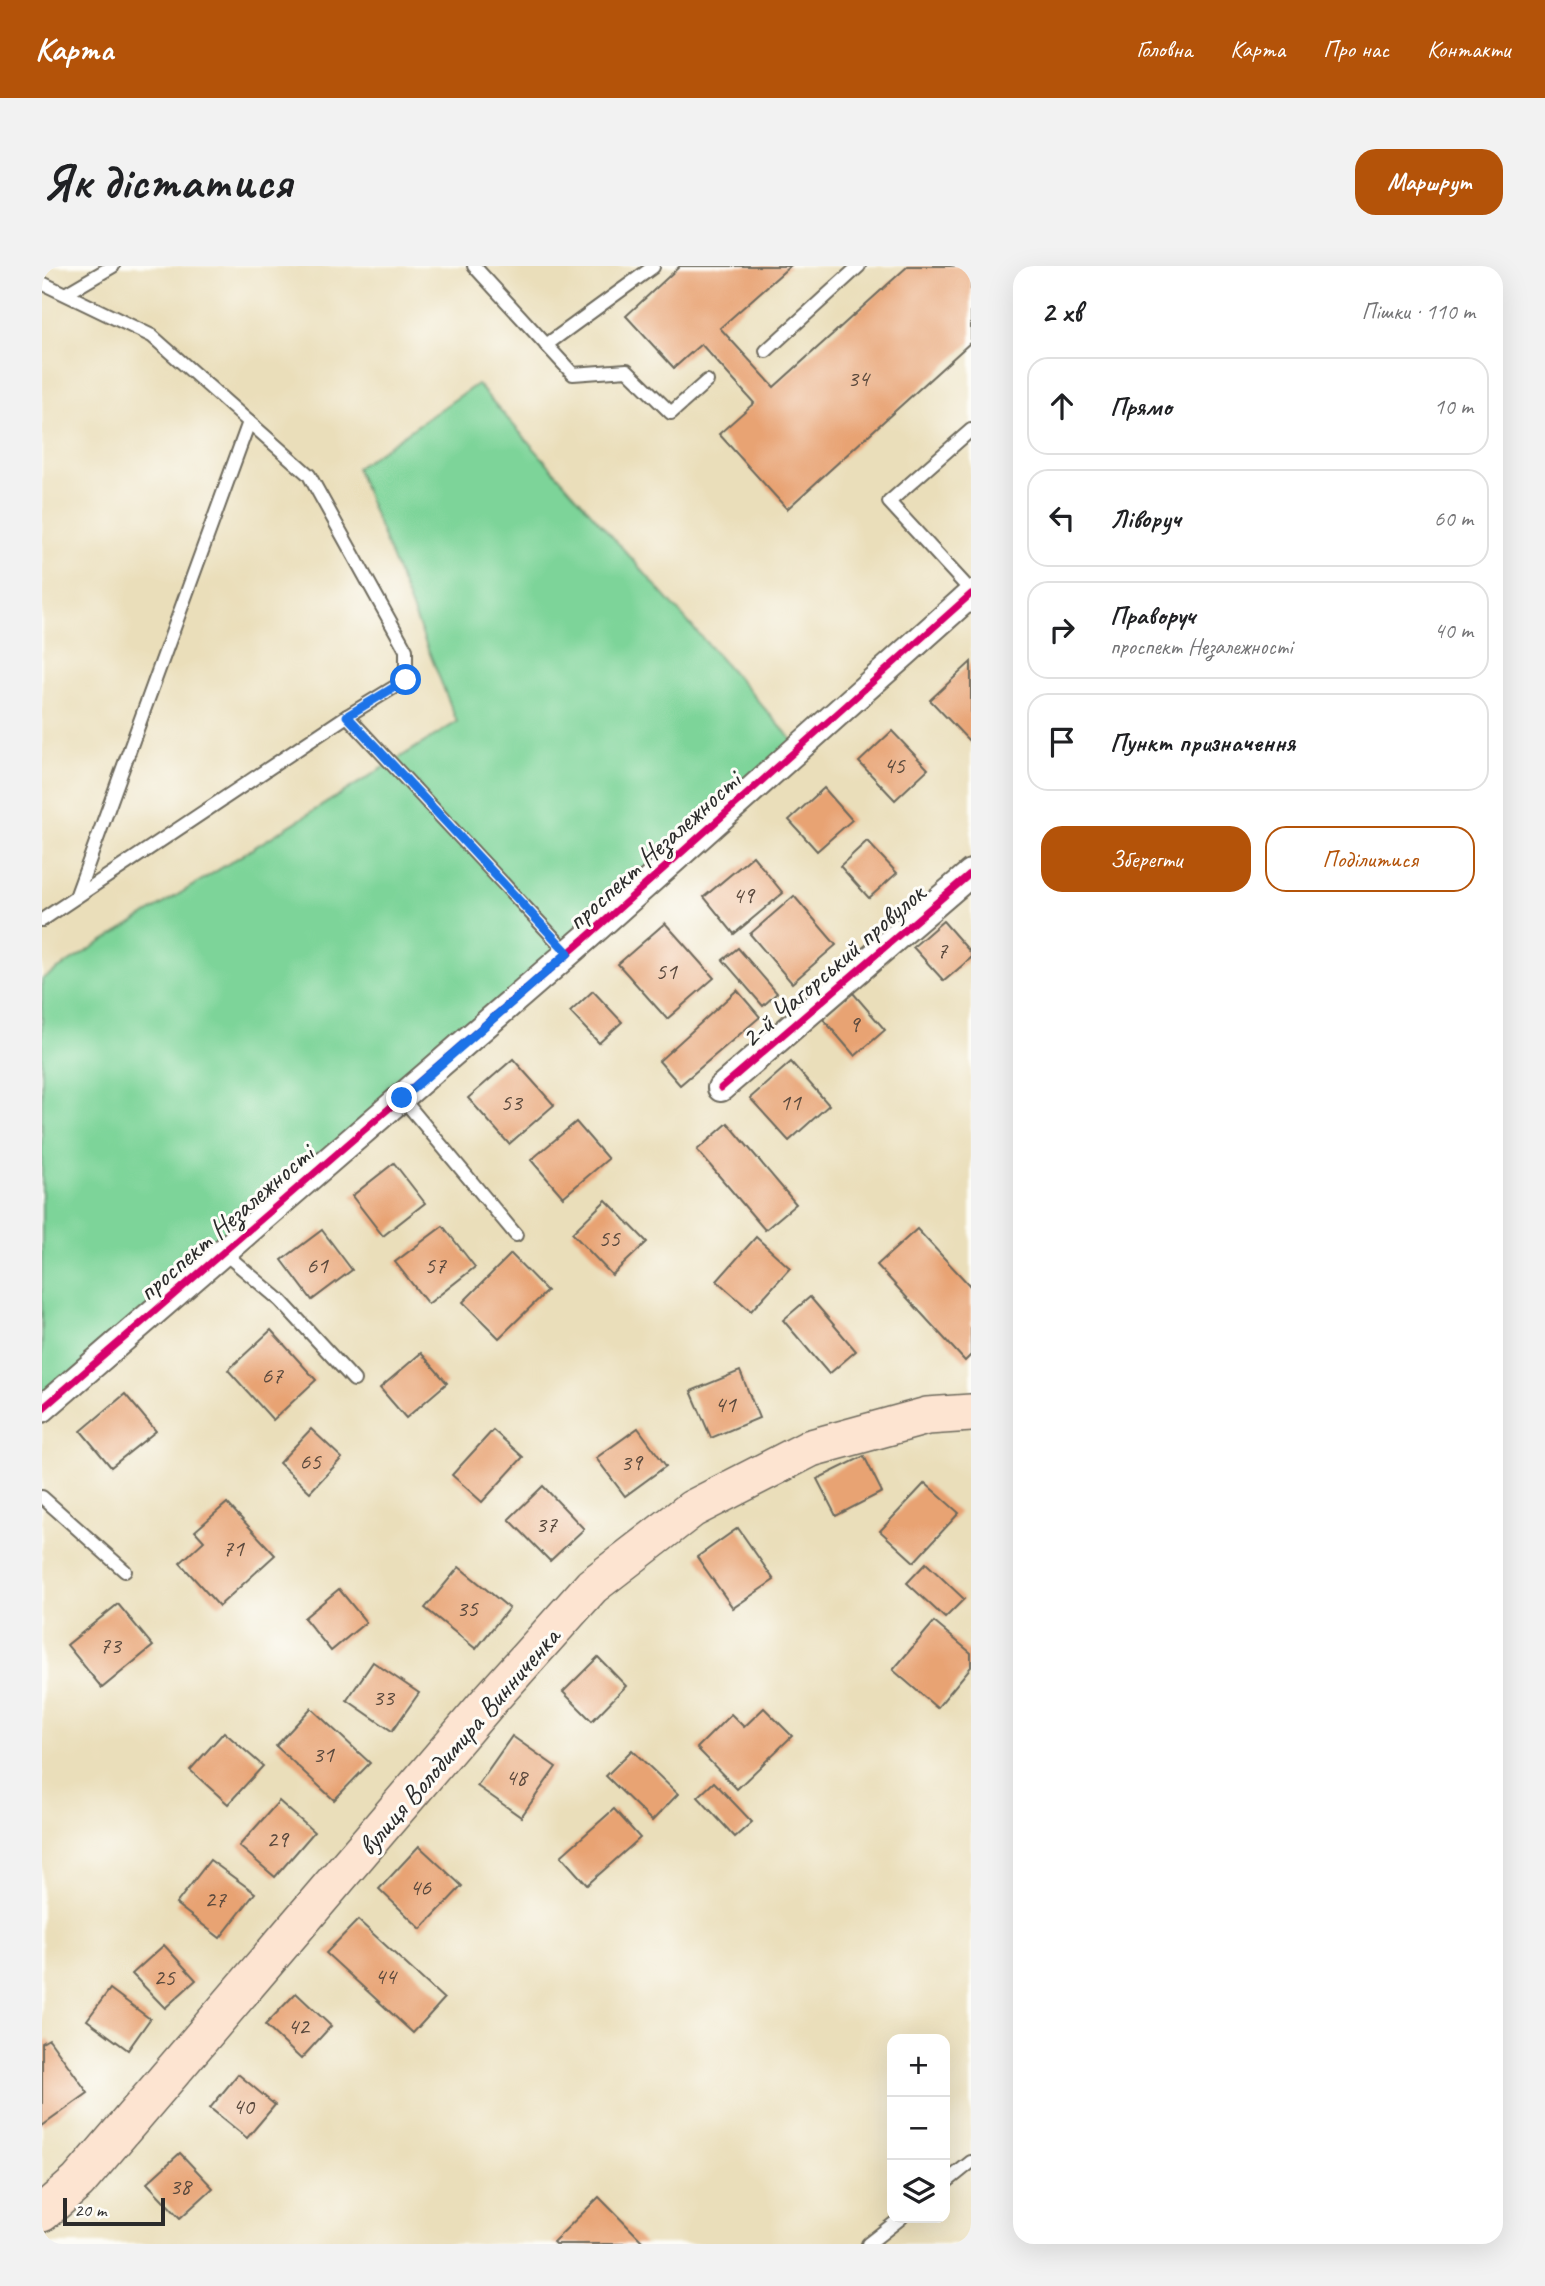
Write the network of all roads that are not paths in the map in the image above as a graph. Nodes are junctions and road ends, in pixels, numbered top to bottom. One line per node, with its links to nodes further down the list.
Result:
1 (113, 266): 6 (lane)
2 (474, 266): 7 (lane)
3 (859, 266): 8 (lane)
4 (653, 267): 7 (lane)
5 (42, 283): 6 (lane)
6 (67, 293): 10 (lane)
7 (546, 345): 9 (lane)
8 (766, 351)
9 (707, 381)
10 (248, 422): 13 (lane); 15 (lane)
11 (971, 430): 12 (lane)
12 (971, 593): 17 (street, проспект Незалежності)
13 (347, 716): 15 (lane); 17 (lane)
14 (971, 873): 18 (street, 2-й Чагорський провулок)
15 (76, 897): 16 (lane)
16 (42, 920)
17 (568, 953): 19 (street, проспект Незалежності)
18 (721, 1088)
19 (402, 1098): 20 (lane); 21 (street, проспект Незалежності)
20 (516, 1235)
21 (223, 1252): 22 (lane); 23 (street, проспект Незалежності)
22 (354, 1380)
23 (42, 1409)
24 (971, 1413): 29 (main road, вулиця Володимира Винниченка)
25 (42, 1497): 26 (lane)
26 (125, 1571)
27 (971, 2162): 28 (lane)
28 (950, 2179)
29 (42, 2213)
30 (895, 2223): 31 (lane)
31 (868, 2244)

